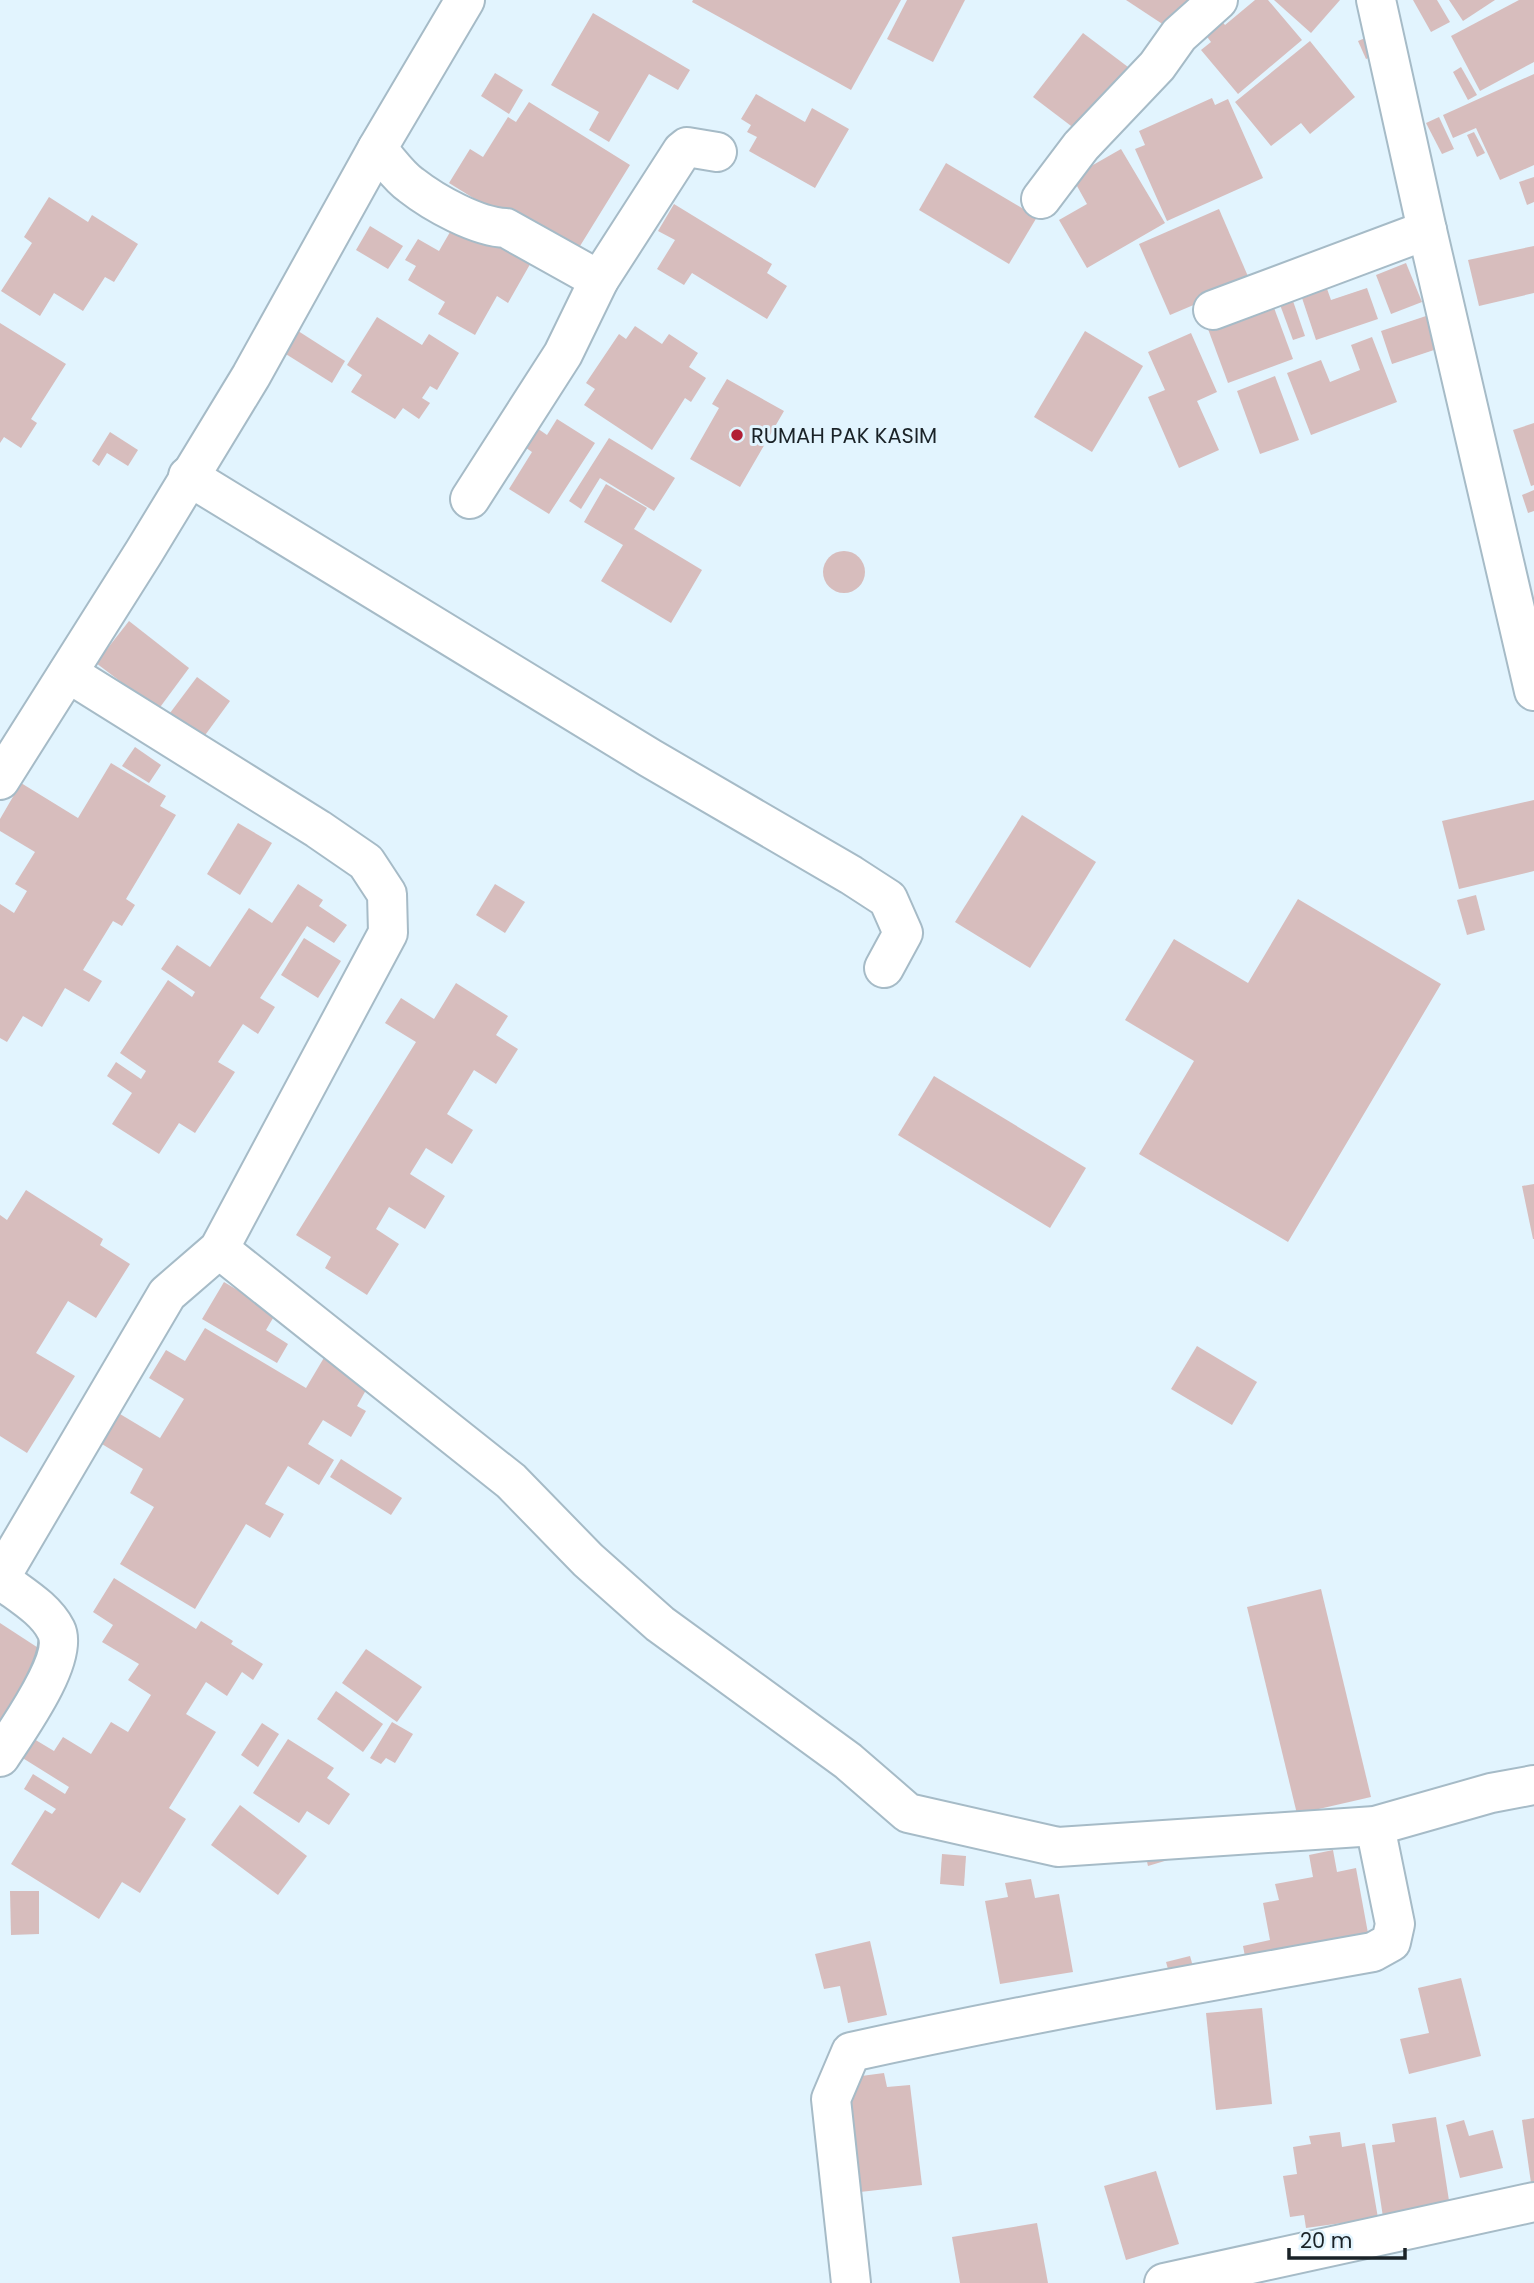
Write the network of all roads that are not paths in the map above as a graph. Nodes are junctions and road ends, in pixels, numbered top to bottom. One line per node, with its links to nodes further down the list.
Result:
1 (465, 0): 4 (street)
2 (1218, 0): 6 (street)
3 (1376, 0): 7 (street)
4 (377, 149): 8 (street); 10 (street)
5 (717, 152): 8 (street)
6 (1041, 199)
7 (1427, 230): 9 (street); 13 (street)
8 (600, 280): 11 (street)
9 (1213, 310)
10 (188, 476): 12 (street); 15 (street)
11 (470, 499)
12 (68, 673): 14 (street); 16 (street)
13 (1534, 691)
14 (0, 780)
15 (884, 968)
16 (219, 1249): 17 (street); 20 (street)
17 (0, 1578): 18 (street)
18 (0, 1757)
19 (1534, 1785): 20 (street)
20 (1375, 1826): 22 (street)
21 (1534, 2202): 23 (street)
22 (851, 2283)
23 (1164, 2283)

